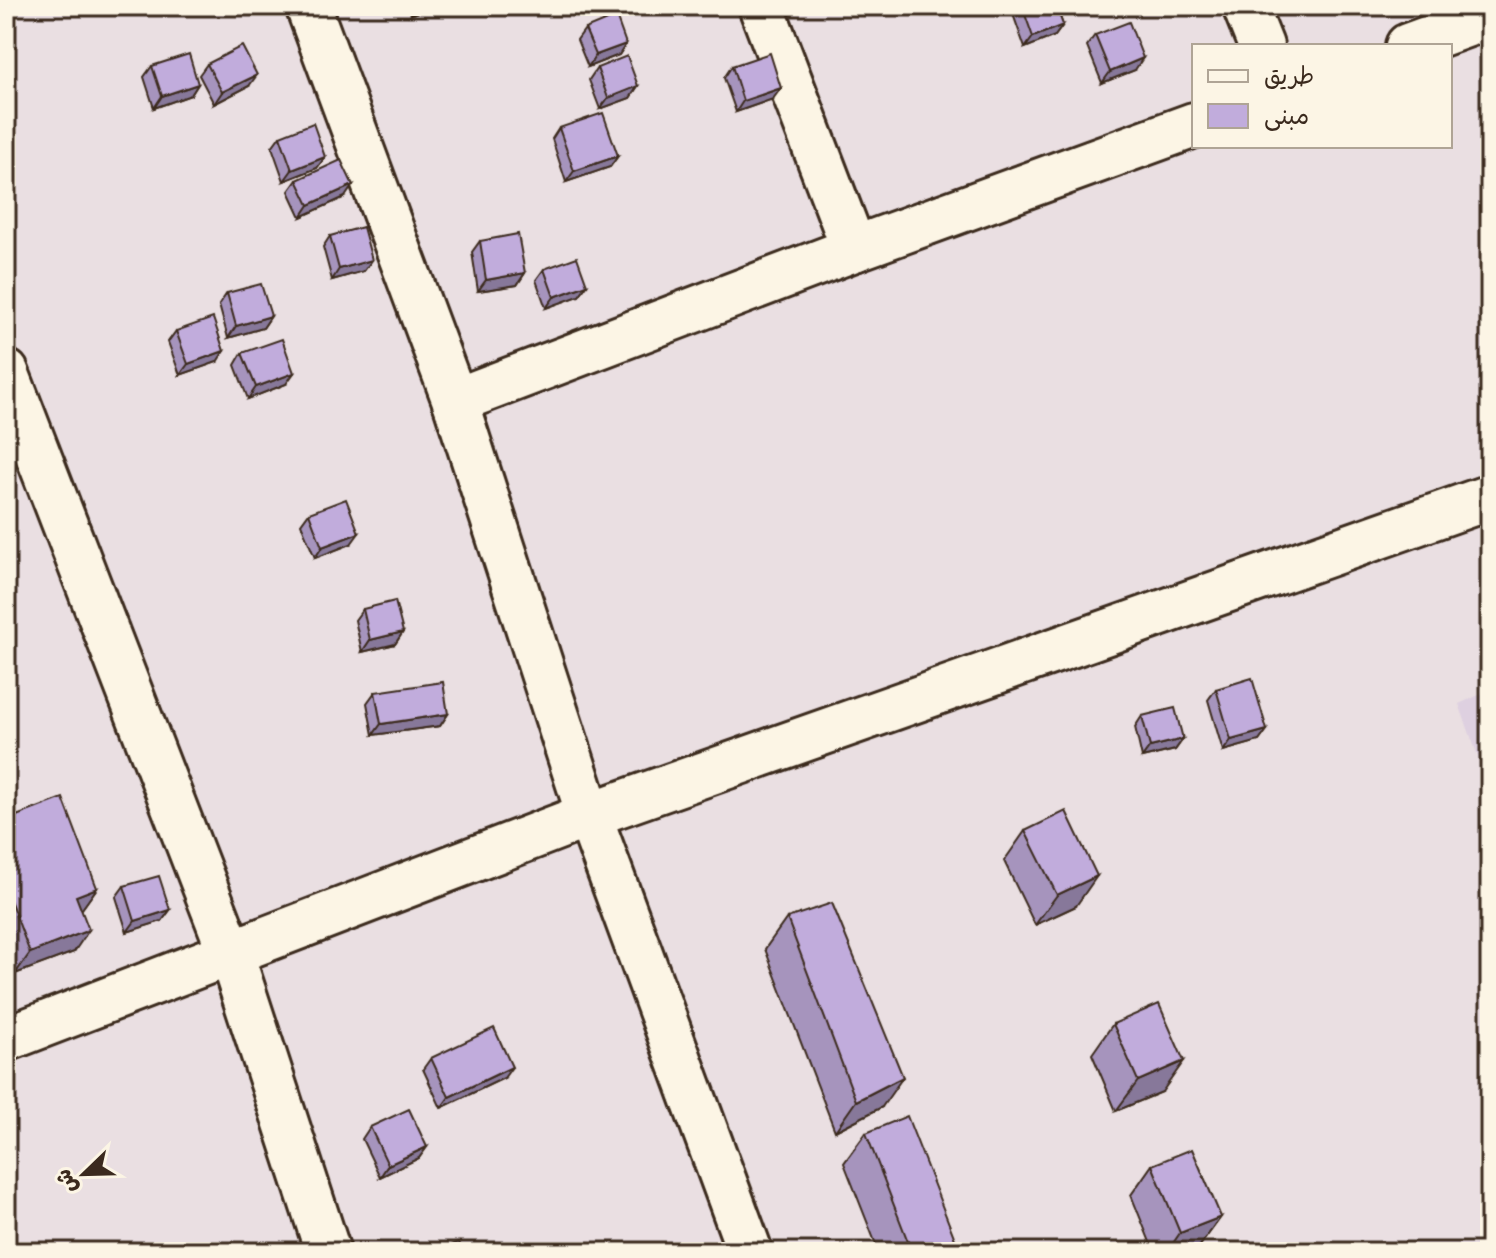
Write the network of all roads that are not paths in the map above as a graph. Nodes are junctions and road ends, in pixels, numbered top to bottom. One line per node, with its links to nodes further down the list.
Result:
1 (308, 6): 10 (street)
2 (761, 6): 8 (street)
3 (1245, 6): 5 (street)
4 (1490, 16): 6 (street)
5 (1260, 44)
6 (1413, 44)
7 (1192, 126): 8 (street)
8 (854, 249): 10 (street)
9 (6, 372): 13 (street)
10 (455, 401): 12 (street)
11 (1490, 497): 12 (street)
12 (589, 815): 13 (street); 16 (street)
13 (231, 954): 14 (street); 15 (street)
14 (6, 1039)
15 (328, 1252)
16 (750, 1252)

